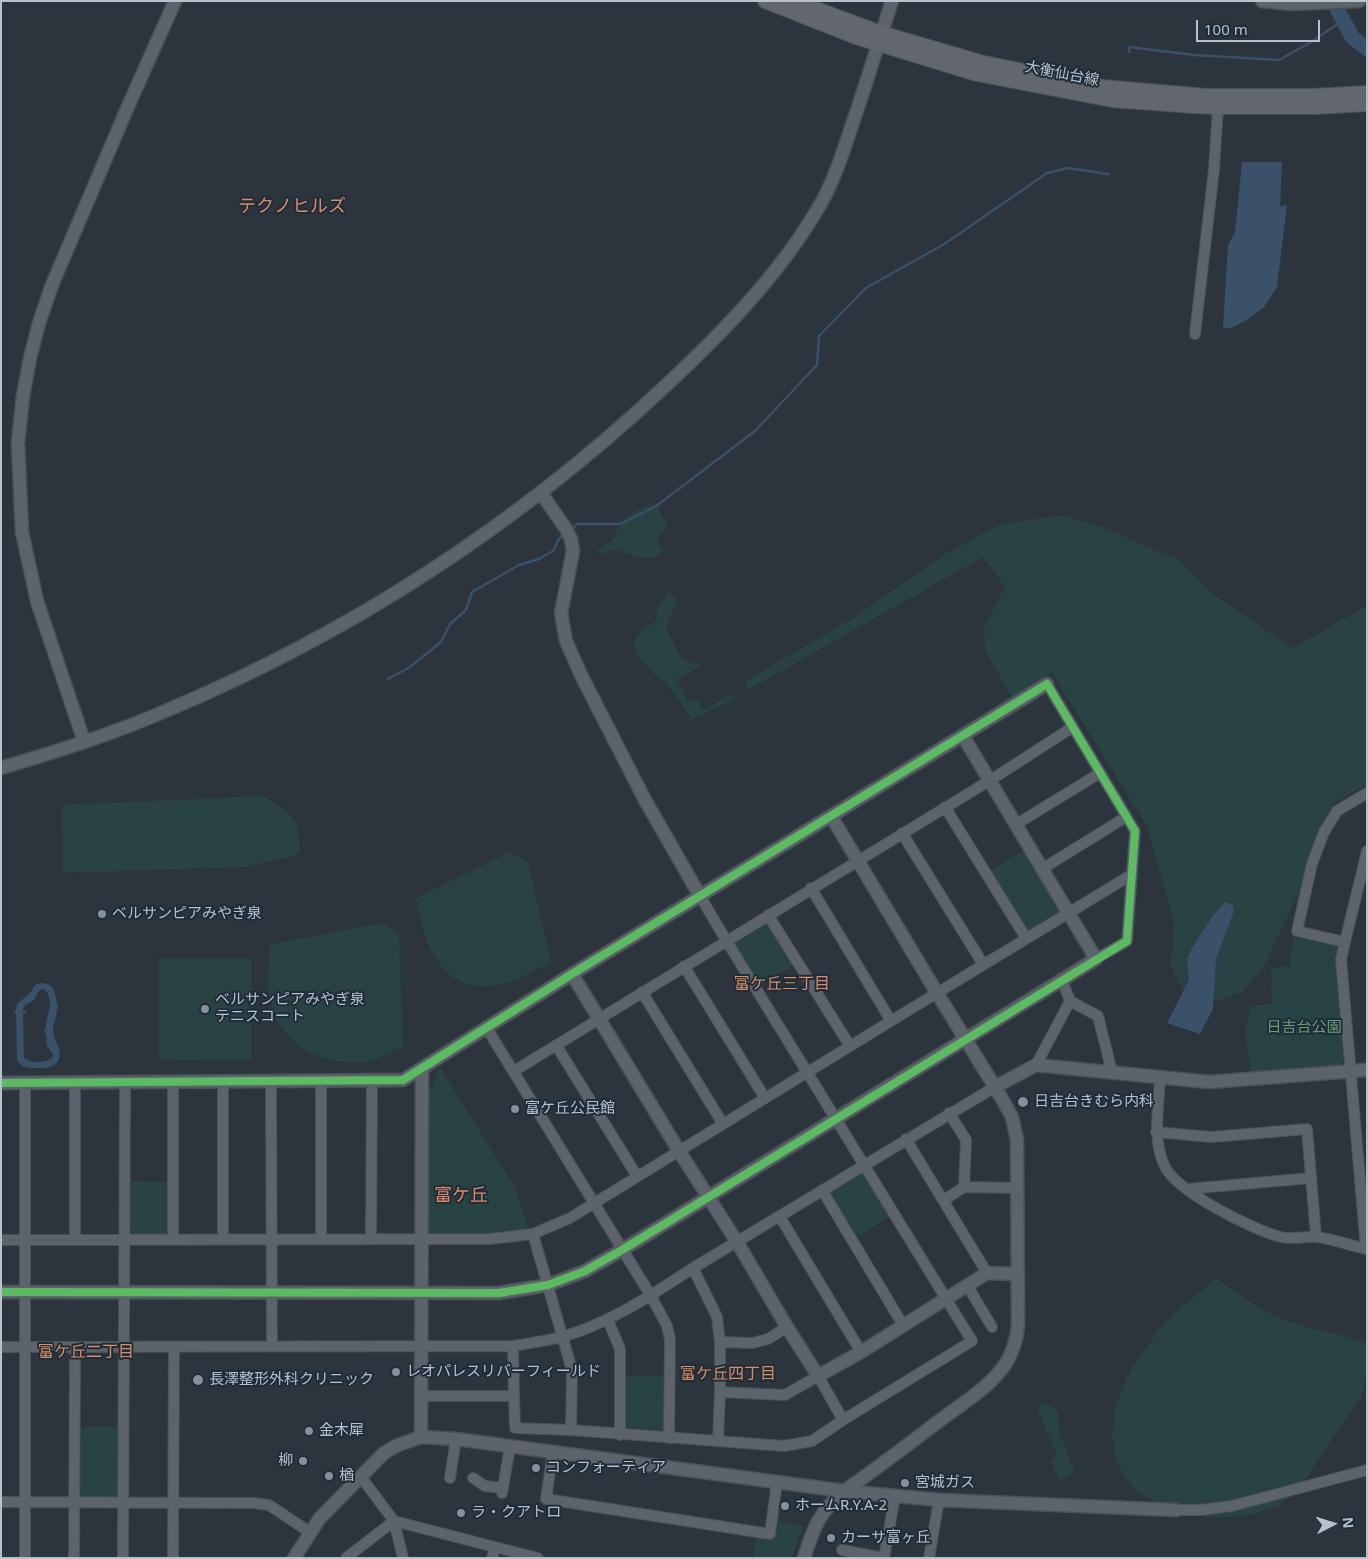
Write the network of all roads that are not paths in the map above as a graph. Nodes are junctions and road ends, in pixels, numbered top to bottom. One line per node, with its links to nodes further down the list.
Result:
1 (175, 1): 16 (street)
2 (765, 1): 7 (main road, 大衡仙台線)
3 (795, 1): 7 (main road, 大衡仙台線)
4 (892, 1): 7 (street)
5 (1262, 1): 6 (street)
6 (1359, 1)
7 (879, 39): 8 (main road, 大衡仙台線); 10 (main road, 大衡仙台線); 12 (street)
8 (1367, 93)
9 (1367, 104): 10 (main road, 大衡仙台線)
10 (1218, 107): 11 (street)
11 (1195, 334)
12 (541, 494): 16 (street); 31 (street)
13 (1047, 684): 14 (street); 15 (street)
14 (1073, 727): 18 (street); 19 (street)
15 (962, 736): 19 (street); 22 (street)
16 (84, 741): 17 (street)
17 (1, 768)
18 (1100, 773): 23 (street); 24 (street)
19 (989, 780): 21 (street); 24 (street)
20 (1367, 793): 36 (street)
21 (945, 807): 25 (street); 34 (street)
22 (831, 816): 27 (street); 31 (street)
23 (1126, 817): 28 (street); 29 (street)
24 (1015, 825): 28 (street)
25 (902, 832): 27 (street); 38 (street)
26 (1367, 851): 36 (street)
27 (857, 861): 30 (street); 43 (street)
28 (1042, 869): 32 (street)
29 (1131, 875): 32 (street); 37 (street)
30 (811, 888): 33 (street); 46 (street)
31 (700, 896): 35 (street); 40 (street)
32 (1068, 913): 34 (street); 37 (street)
33 (768, 915): 35 (street); 50 (street)
34 (1026, 938): 38 (street)
35 (726, 940): 39 (street); 57 (street)
36 (1345, 942): 55 (street)
37 (1096, 959): 41 (street)
38 (983, 964): 43 (street)
39 (684, 966): 42 (street); 69 (street)
40 (572, 974): 45 (street); 47 (street)
41 (1062, 980): 44 (street); 48 (street)
42 (642, 992): 45 (street); 72 (street)
43 (937, 993): 46 (street); 48 (street)
44 (1070, 1002): 51 (street); 56 (street)
45 (598, 1018): 49 (street); 75 (street)
46 (891, 1020): 50 (street)
47 (486, 1027): 52 (street); 54 (street)
48 (966, 1039): 68 (street); 71 (street)
49 (556, 1045): 54 (street); 77 (street)
50 (850, 1046): 57 (street)
51 (1036, 1066): 56 (street); 68 (street)
52 (422, 1069): 63 (street); 95 (street)
53 (1367, 1070): 55 (street)
54 (514, 1071): 85 (street)
55 (1351, 1071): 58 (street); 100 (street)
56 (1112, 1072): 58 (street)
57 (808, 1073): 69 (street); 71 (street)
58 (1160, 1078): 73 (street)
59 (173, 1081): 60 (street); 65 (street); 92 (street)
60 (223, 1081): 61 (street); 93 (street)
61 (271, 1081): 62 (street); 89 (street)
62 (321, 1081): 63 (street); 94 (street)
63 (372, 1081): 90 (street)
64 (75, 1082): 65 (street); 67 (street); 98 (street)
65 (125, 1082): 91 (street)
66 (1, 1083): 67 (street)
67 (25, 1083): 97 (street)
68 (995, 1087): 70 (street); 80 (street)
69 (765, 1098): 72 (street)
70 (949, 1113): 74 (street); 79 (street)
71 (835, 1118): 76 (street); 83 (street)
72 (723, 1124): 75 (street)
73 (1156, 1132): 78 (street); 81 (street)
74 (906, 1139): 76 (street); 84 (street)
75 (679, 1151): 77 (street); 83 (street)
76 (864, 1165): 82 (street); 113 (street)
77 (637, 1176): 85 (street)
78 (1311, 1178): 81 (street); 88 (street)
79 (964, 1188): 80 (street); 84 (street)
80 (1018, 1188): 104 (street)
81 (1187, 1189): 88 (street)
82 (822, 1190): 86 (street); 115 (street)
83 (708, 1197): 99 (street); 101 (street)
84 (944, 1200): 103 (street)
85 (594, 1203): 87 (street); 101 (street)
86 (780, 1217): 99 (street); 128 (street)
87 (533, 1234): 95 (street); 105 (street)
88 (1316, 1237): 100 (street)
89 (272, 1238): 93 (street); 94 (street); 110 (street)
90 (371, 1238): 94 (street); 95 (street)
91 (124, 1239): 92 (street); 98 (street); 109 (street)
92 (173, 1239): 93 (street)
93 (223, 1239)
94 (322, 1239)
95 (422, 1239): 111 (street)
96 (1, 1240): 97 (street)
97 (25, 1240): 98 (street); 108 (street)
98 (75, 1240)
99 (736, 1242): 102 (street); 116 (street)
100 (1366, 1249)
101 (622, 1250): 105 (street); 112 (street)
102 (694, 1268): 112 (street); 119 (street)
103 (987, 1273): 104 (street); 106 (street)
104 (1018, 1274): 147 (street)
105 (548, 1285): 111 (street); 118 (street)
106 (967, 1286): 113 (street); 117 (street)
107 (1, 1292): 108 (street)
108 (25, 1292): 109 (street); 124 (street)
109 (124, 1292): 110 (street); 120 (street)
110 (272, 1292): 111 (street); 121 (street)
111 (422, 1292): 127 (street)
112 (651, 1296): 114 (street); 137 (street)
113 (945, 1298): 115 (street); 133 (street)
114 (608, 1320): 118 (street); 135 (street)
115 (903, 1325): 128 (street)
116 (787, 1327): 119 (street); 129 (street)
117 (992, 1327)
118 (561, 1337): 122 (street); 134 (street)
119 (720, 1342): 130 (street)
120 (124, 1346): 125 (street); 126 (street); 153 (street)
121 (272, 1346): 126 (street); 127 (street)
122 (513, 1346): 127 (street); 132 (street)
123 (1, 1347): 124 (street)
124 (25, 1347): 125 (street); 151 (street)
125 (75, 1347): 152 (street)
126 (174, 1347): 154 (street)
127 (422, 1347): 131 (street)
128 (860, 1352): 129 (street)
129 (818, 1376): 130 (street); 133 (street)
130 (720, 1392): 139 (street)
131 (422, 1396): 132 (street); 136 (street)
132 (514, 1396): 134 (street)
133 (843, 1420): 139 (street)
134 (571, 1430): 135 (street)
135 (620, 1435): 137 (street)
136 (421, 1437): 138 (street); 143 (street)
137 (669, 1438): 139 (street)
138 (456, 1439): 140 (street); 144 (street)
139 (718, 1441)
140 (510, 1447): 141 (street); 145 (street)
141 (553, 1452): 146 (street); 146 (street)
142 (1367, 1470): 155 (street)
143 (361, 1476): 156 (street); 157 (street)
144 (450, 1478)
145 (473, 1478)
146 (777, 1482): 147 (street)
147 (844, 1491): 148 (street); 169 (street)
148 (895, 1496): 149 (street); 170 (street)
149 (939, 1500): 155 (street); 171 (street)
150 (1, 1502): 151 (street)
151 (25, 1502): 152 (street); 160 (street)
152 (74, 1503): 153 (street); 161 (street)
153 (123, 1503): 154 (street); 162 (street)
154 (173, 1503): 157 (street); 163 (street)
155 (1176, 1510)
156 (394, 1522): 158 (street); 165 (street); 166 (street)
157 (311, 1533): 164 (street)
158 (496, 1547): 167 (street); 168 (street)
159 (842, 1550): 170 (street)
160 (25, 1558)
161 (74, 1558)
162 (123, 1558)
163 (173, 1558)
164 (294, 1558)
165 (346, 1558)
166 (403, 1558)
167 (492, 1558)
168 (538, 1558)
169 (804, 1558)
170 (884, 1558)
171 (929, 1558)

